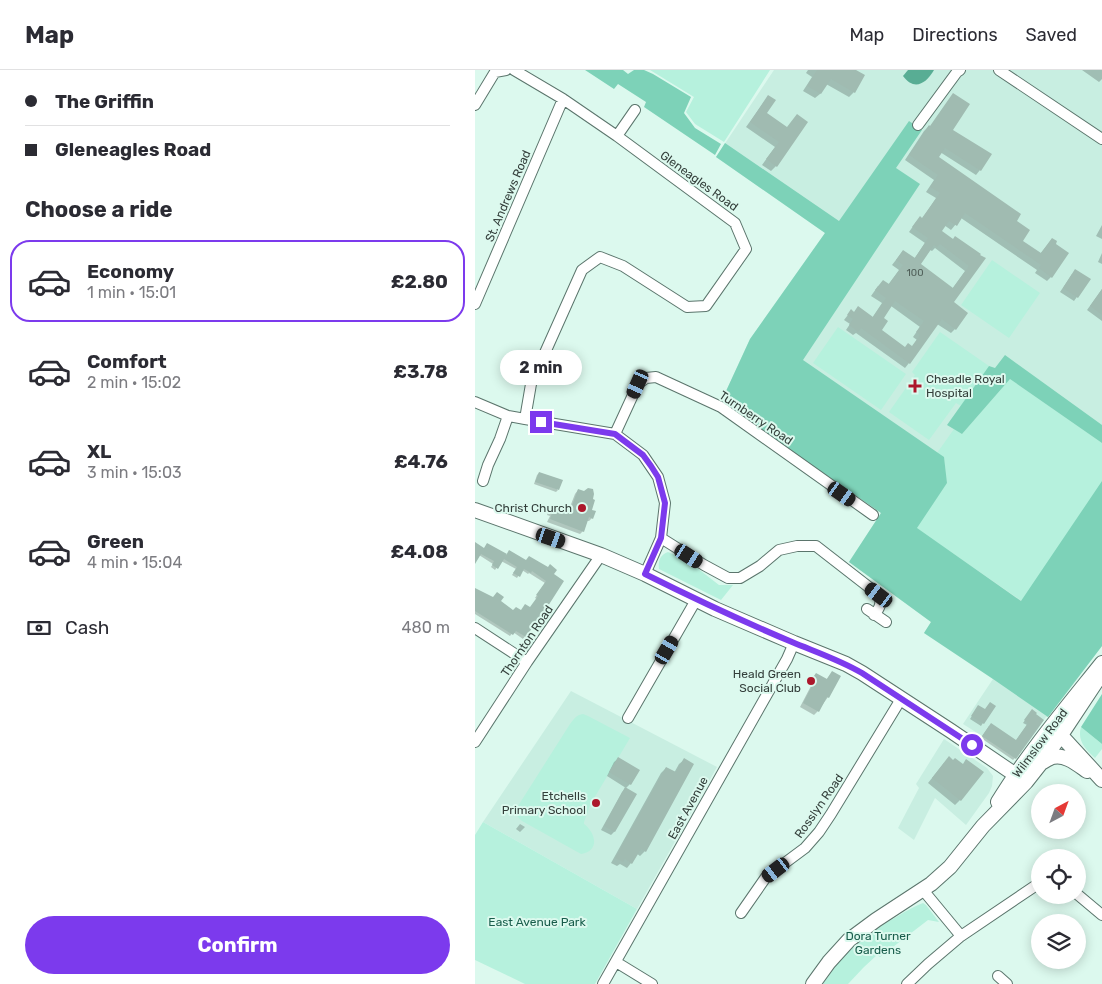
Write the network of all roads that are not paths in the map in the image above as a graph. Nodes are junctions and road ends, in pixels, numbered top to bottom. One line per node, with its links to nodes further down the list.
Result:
1 (506, 70): 6 (street)
2 (514, 70): 5 (street, Gleneagles Road)
3 (960, 70): 8 (street)
4 (999, 70): 10 (street)
5 (563, 99): 9 (street, Gleneagles Road); 11 (street, St. Andrews Road)
6 (475, 105)
7 (635, 110): 9 (street)
8 (918, 125)
9 (617, 136): 14 (street, Gleneagles Road)
10 (1102, 139)
11 (475, 304)
12 (475, 402): 13 (street)
13 (508, 416): 14 (street); 16 (street)
14 (525, 419): 15 (street)
15 (615, 434): 18 (street, Turnberry Road); 19 (street)
16 (483, 481)
17 (475, 510): 20 (street)
18 (873, 515)
19 (661, 538): 21 (street); 23 (street)
20 (601, 555): 21 (street); 26 (street, Thornton Road)
21 (645, 574): 22 (street)
22 (696, 600): 25 (street); 30 (street)
23 (885, 622)
24 (475, 628): 26 (street)
25 (793, 643): 29 (street); 42 (street, East Avenue)
26 (527, 662): 32 (street, Thornton Road)
27 (1102, 663): 31 (street, Wilmslow Road)
28 (1102, 673): 31 (street, Wilmslow Road)
29 (901, 698): 34 (street); 39 (street, Rosslyn Road)
30 (627, 718)
31 (1053, 735): 33 (street, Wilmslow Road); 34 (street, Wilmslow Road); 35 (street)
32 (475, 742)
33 (1041, 763): 34 (street, Wilmslow Road); 35 (street)
34 (1020, 779): 37 (street, Wilmslow Road)
35 (1100, 779)
36 (1031, 889): 41 (street)
37 (923, 890): 41 (street); 46 (street, Wilmslow Road)
38 (1086, 902): 40 (street)
39 (741, 913)
40 (1102, 915)
41 (961, 936): 47 (street)
42 (616, 962): 44 (street, East Avenue); 45 (street)
43 (998, 976): 48 (street)
44 (603, 984)
45 (652, 984)
46 (813, 984)
47 (907, 984)
48 (1007, 984)

